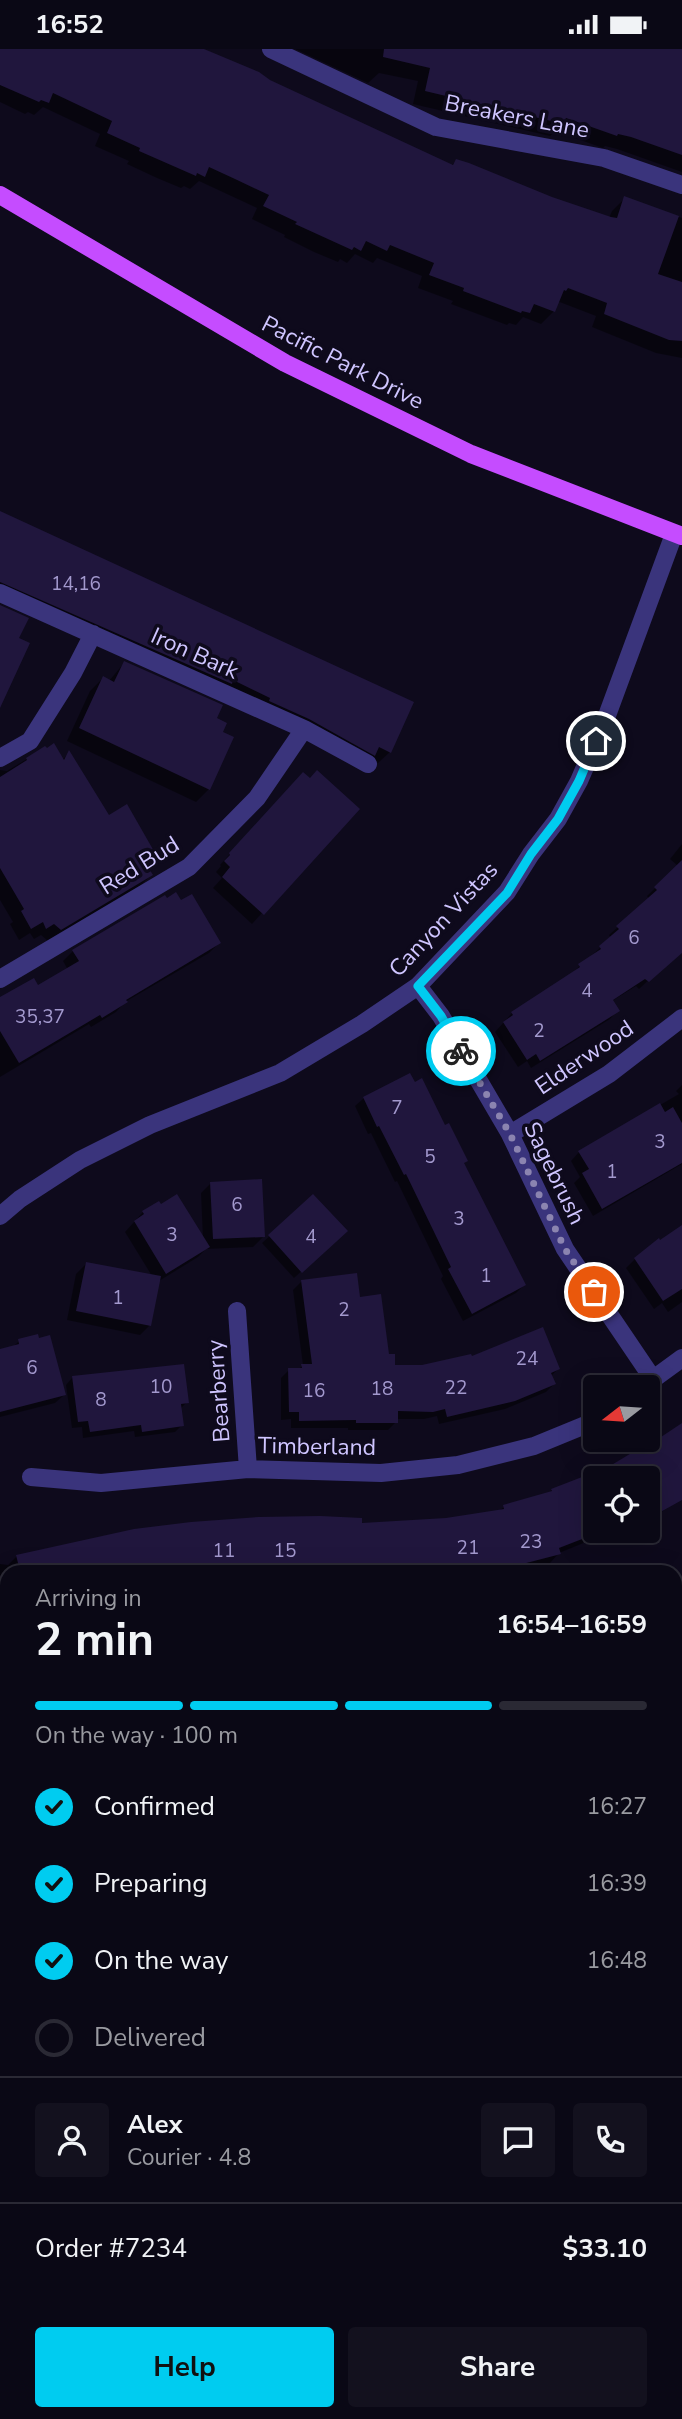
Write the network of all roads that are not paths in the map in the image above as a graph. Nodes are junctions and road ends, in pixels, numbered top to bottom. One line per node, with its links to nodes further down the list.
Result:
1 (271, 49): 2 (street, Breakers Lane)
2 (682, 185)
3 (0, 195): 4 (main road, Pacific Park Drive)
4 (678, 535): 11 (street, Canyon Vistas)
5 (0, 593): 6 (street, Iron Bark)
6 (93, 634): 7 (street, Iron Bark); 8 (street)
7 (304, 729): 9 (street, Iron Bark); 10 (street, Red Bud)
8 (0, 758)
9 (368, 764)
10 (0, 979)
11 (418, 986): 13 (street, Sagebrush); 14 (street, Canyon Vistas)
12 (682, 1018): 13 (street, Elderwood)
13 (510, 1134): 17 (street, Sagebrush)
14 (0, 1216)
15 (237, 1311): 20 (street, Bearberry)
16 (682, 1358): 18 (street)
17 (642, 1375)
18 (658, 1375)
19 (583, 1426): 20 (street, Timberland)
20 (248, 1469): 21 (street, Timberland)
21 (31, 1477)

